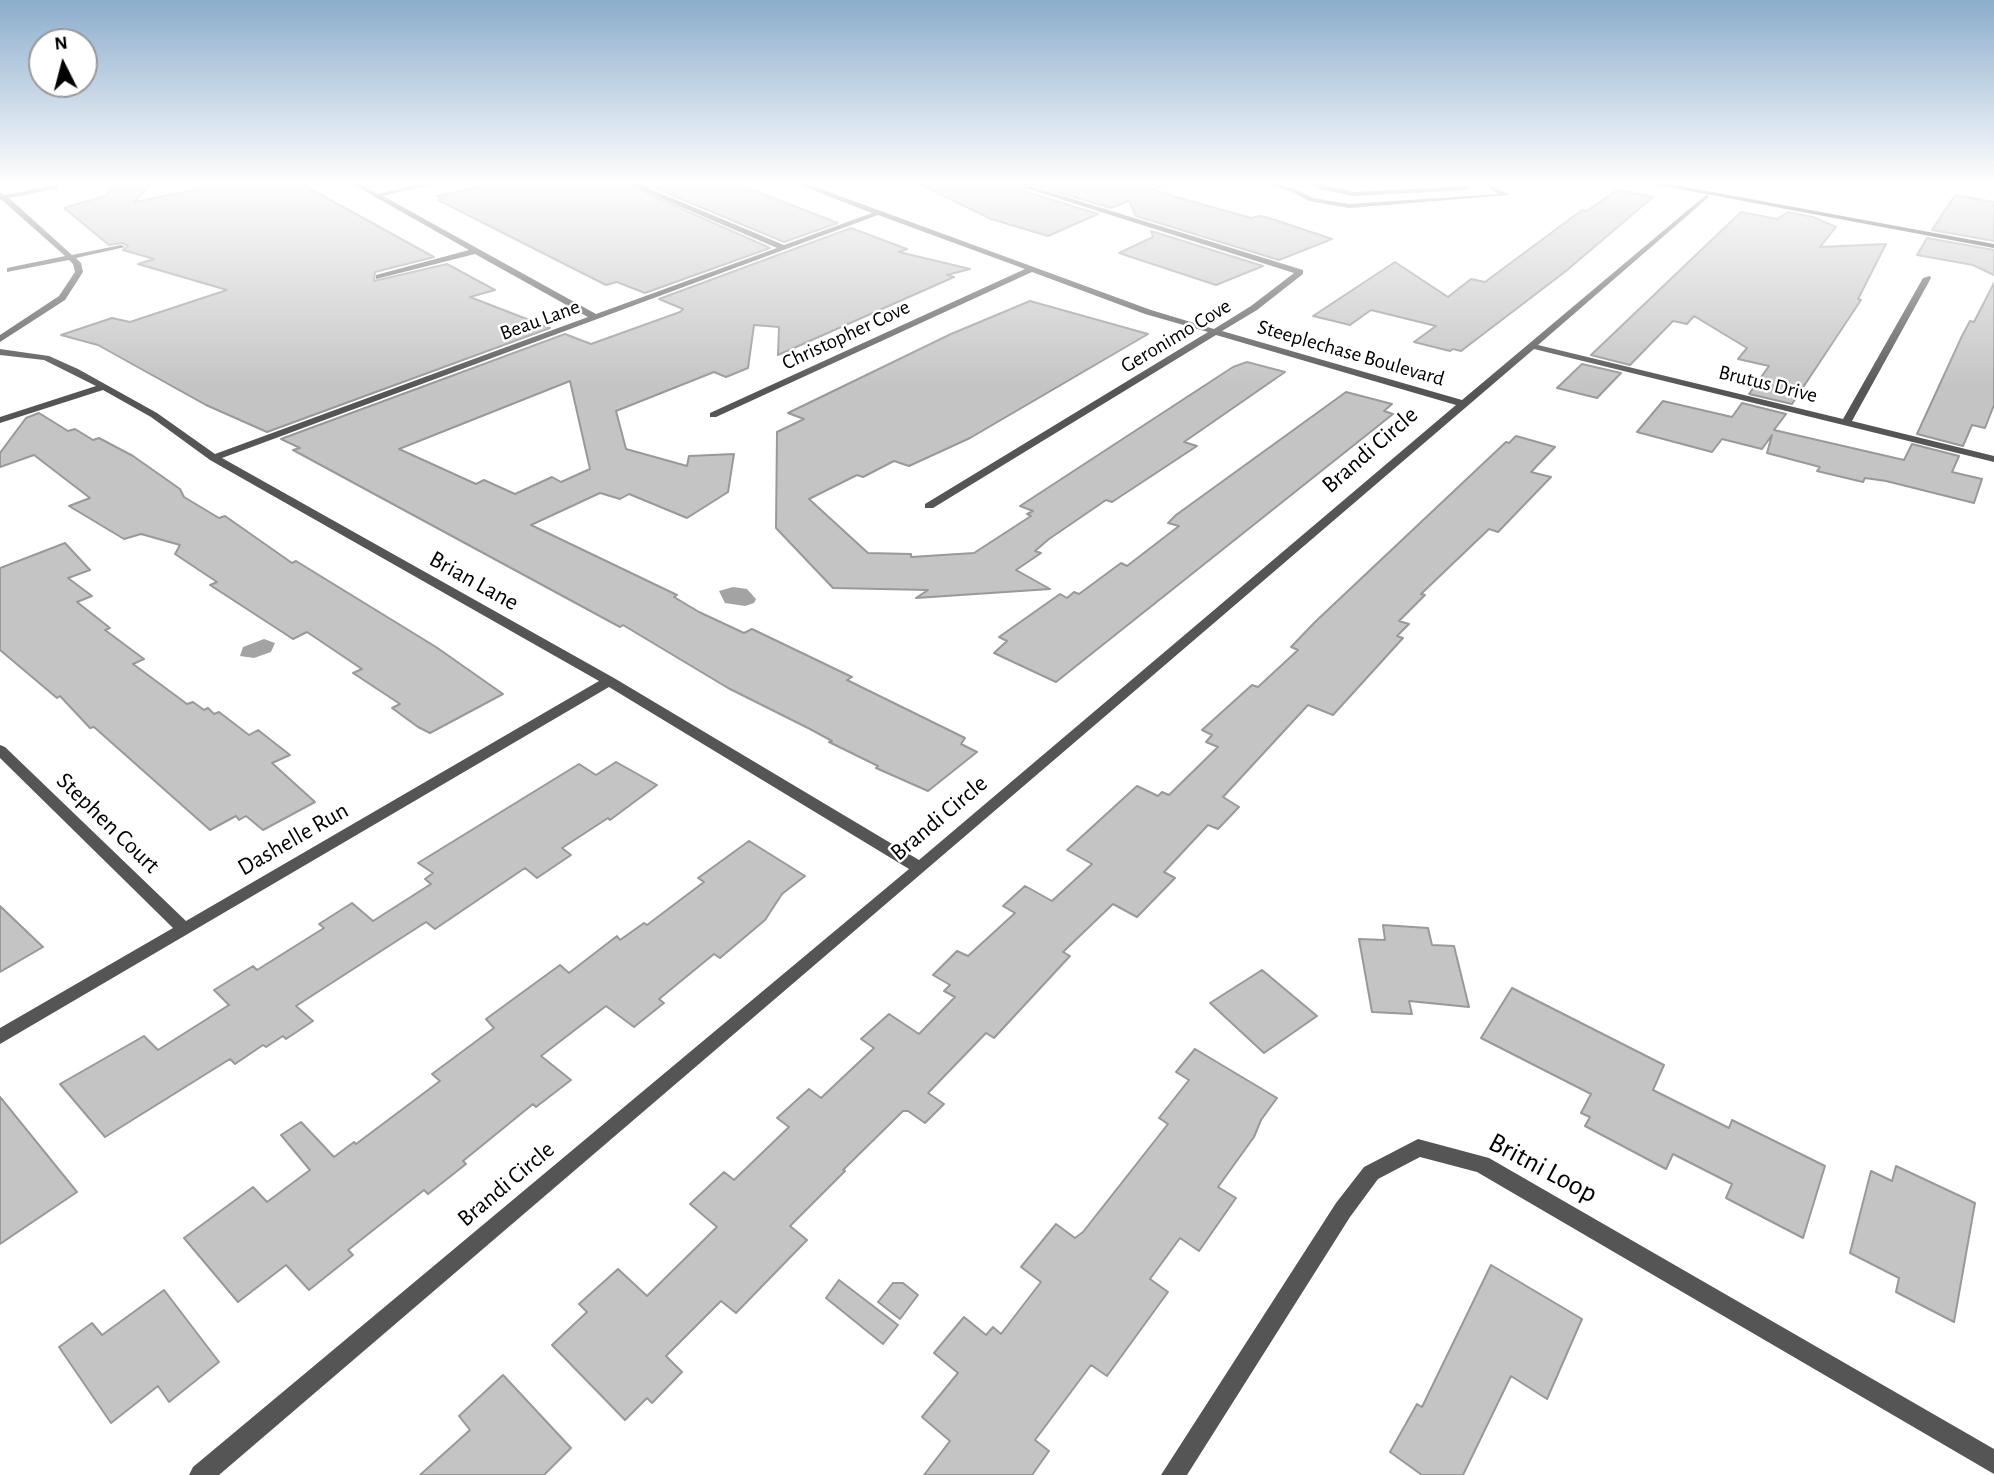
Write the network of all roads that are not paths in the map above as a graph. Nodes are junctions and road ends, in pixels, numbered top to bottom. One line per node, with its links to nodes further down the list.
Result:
1 (63, 250): 9 (street)
2 (107, 250): 9 (street)
3 (468, 250): 8 (street)
4 (780, 250): 14 (street, Beau Lane)
5 (979, 250): 10 (street, Steeplechase Boulevard)
6 (1229, 250): 15 (street, Geronimo Cove)
7 (1645, 250): 17 (street, Brandi Circle)
8 (472, 252): 12 (street); 14 (street)
9 (71, 257): 11 (street); 16 (street)
10 (1032, 269): 15 (street, Steeplechase Boulevard); 21 (street, Christopher Cove)
11 (10, 270)
12 (379, 277)
13 (1927, 278): 23 (street)
14 (596, 318): 24 (street, Beau Lane)
15 (1216, 332): 20 (street, Steeplechase Boulevard); 26 (street, Geronimo Cove)
16 (0, 339)
17 (1533, 346): 20 (street, Brandi Circle); 23 (street, Brutus Drive)
18 (0, 352): 19 (street, Brian Lane)
19 (103, 387): 22 (street); 24 (street, Brian Lane)
20 (1464, 404): 29 (street, Brandi Circle)
21 (713, 415)
22 (0, 420)
23 (1846, 423): 25 (street, Brutus Drive)
24 (214, 458): 27 (street, Brian Lane)
25 (1994, 459)
26 (929, 506)
27 (609, 681): 29 (street, Brian Lane); 30 (street, Dashelle Run)
28 (0, 750): 30 (street, Stephen Court)
29 (920, 868): 33 (street, Brandi Circle)
30 (184, 929): 31 (street, Dashelle Run)
31 (0, 1037)
32 (1994, 1462): 34 (street, Britni Loop)
33 (201, 1475)
34 (1173, 1475)

